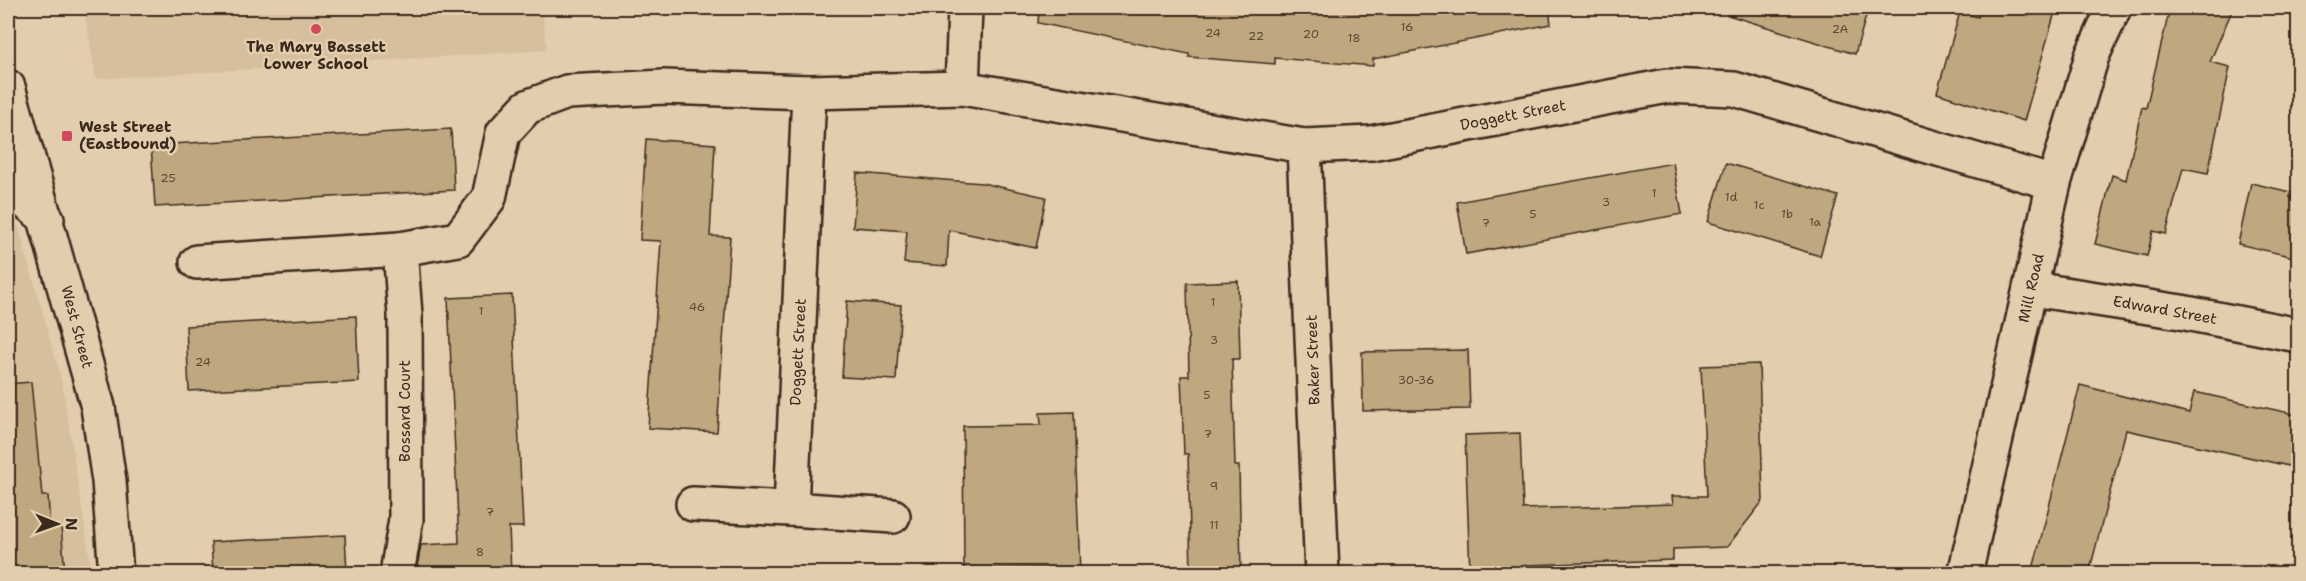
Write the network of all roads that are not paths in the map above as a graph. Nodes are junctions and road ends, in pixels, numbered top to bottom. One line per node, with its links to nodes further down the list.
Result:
1 (965, 8): 4 (street)
2 (2114, 8): 7 (street, Mill Road)
3 (8, 87): 9 (street, West Street)
4 (962, 88): 5 (street, Doggett Street); 6 (street, Doggett Street)
5 (809, 92): 10 (street, Doggett Street); 15 (street, Doggett Street)
6 (1304, 146): 7 (street, Doggett Street); 19 (street, Baker Street)
7 (2054, 183): 12 (street, Mill Road)
8 (8, 188): 9 (street)
9 (47, 219): 17 (street, West Street)
10 (400, 249): 11 (street); 18 (street, Bossard Court)
11 (197, 262)
12 (2032, 289): 13 (street, Edward Street); 20 (street, Mill Road)
13 (2298, 335)
14 (693, 504): 15 (street)
15 (791, 510): 16 (street)
16 (893, 516)
17 (116, 573)
18 (397, 573)
19 (1322, 573)
20 (1965, 573)

